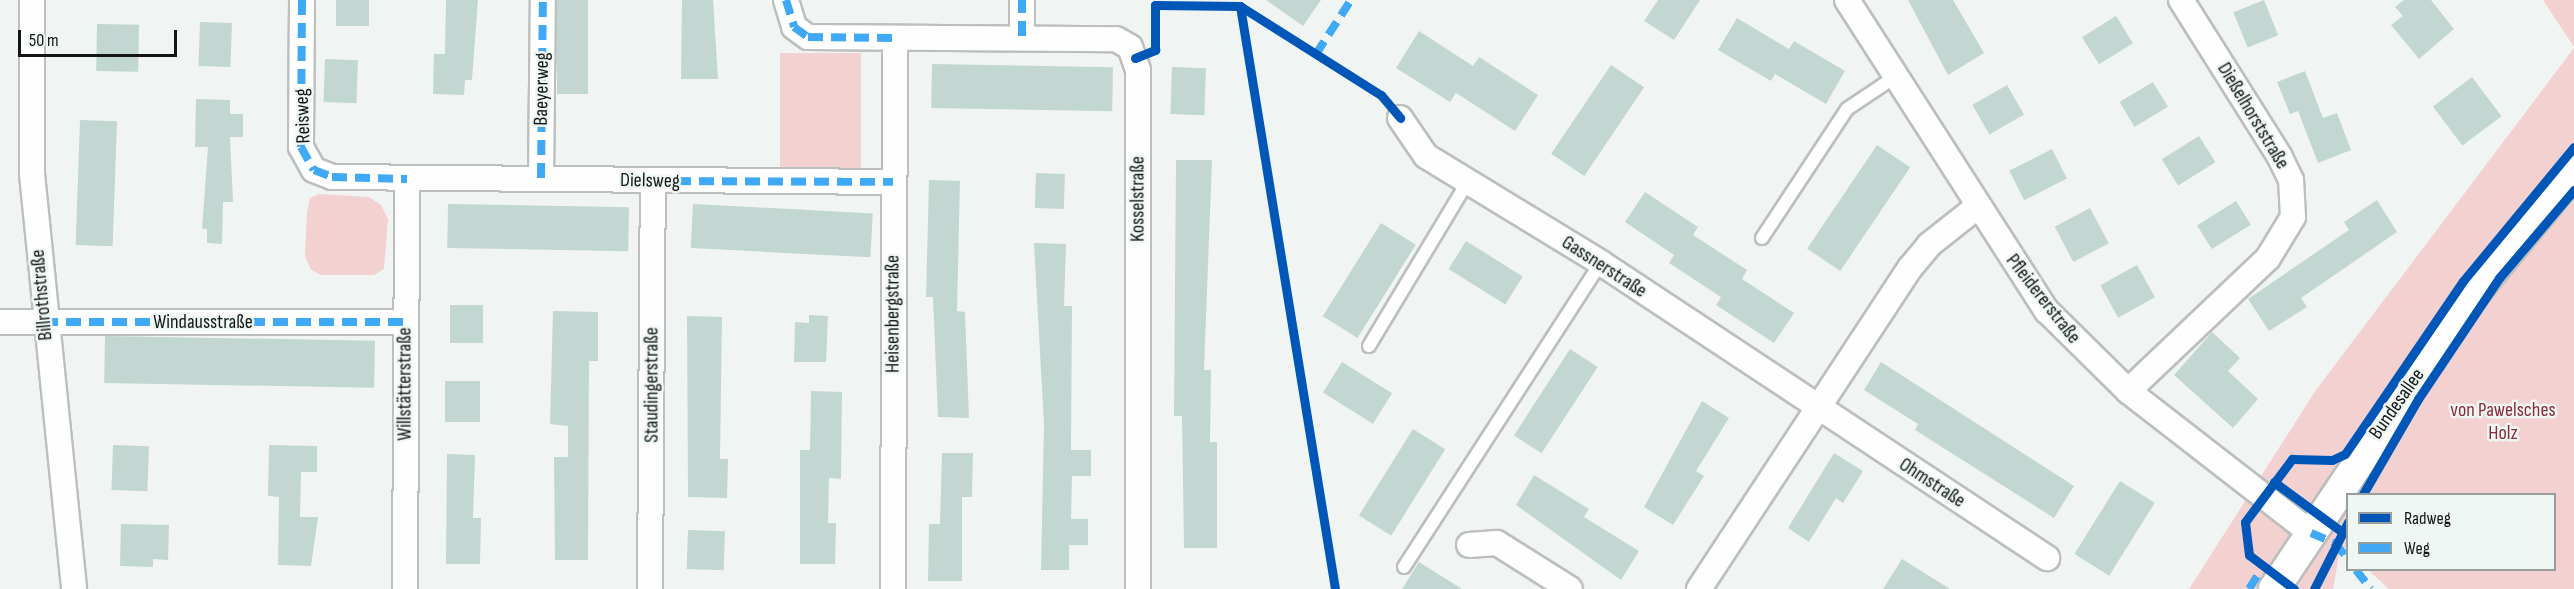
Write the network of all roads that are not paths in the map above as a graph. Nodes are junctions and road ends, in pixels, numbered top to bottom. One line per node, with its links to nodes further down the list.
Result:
1 (32, 0): 22 (street, Billrothstraße)
2 (302, 0): 14 (street, Reisweg)
3 (543, 0): 13 (street, Baeyerweg)
4 (786, 0): 9 (street, Kosselstraße)
5 (1022, 0): 8 (street)
6 (1847, 0): 10 (street, Pfleidererstraße)
7 (2181, 0): 25 (street, Dießelhorststraße)
8 (1022, 36): 9 (street, Kosselstraße); 35 (street, Kosselstraße)
9 (895, 38): 16 (street, Heisenbergstraße)
10 (1895, 77): 18 (street, Pfleidererstraße); 19 (lane)
11 (1400, 118): 17 (street, Gassnerstraße)
12 (2574, 171): 27 (street, Bundesallee)
13 (541, 178): 14 (street, Dielsweg); 15 (street, Dielsweg)
14 (407, 179): 23 (street, Willstätterstraße)
15 (653, 181): 16 (street, Dielsweg); 33 (street, Staudingerstraße)
16 (894, 182): 34 (street, Heisenbergstraße)
17 (1467, 183): 20 (street, Gassnerstraße); 24 (lane)
18 (1977, 207): 25 (street, Pfleidererstraße); 26 (street)
19 (1762, 238)
20 (1601, 263): 26 (street, Gassnerstraße); 30 (lane)
21 (0, 322): 22 (street, Windausstraße)
22 (43, 322): 23 (street, Windausstraße); 31 (street, Billrothstraße)
23 (406, 322): 32 (street, Willstätterstraße)
24 (1369, 346)
25 (2128, 391): 27 (street, Pfleidererstraße)
26 (1816, 409): 29 (street, Ohmstraße); 37 (street)
27 (2312, 533): 38 (street, Bundesallee)
28 (1469, 545): 36 (street)
29 (2047, 558)
30 (1404, 567)
31 (74, 589)
32 (405, 589)
33 (650, 589)
34 (893, 589)
35 (1138, 589)
36 (1570, 589)
37 (1699, 589)
38 (2274, 589)

